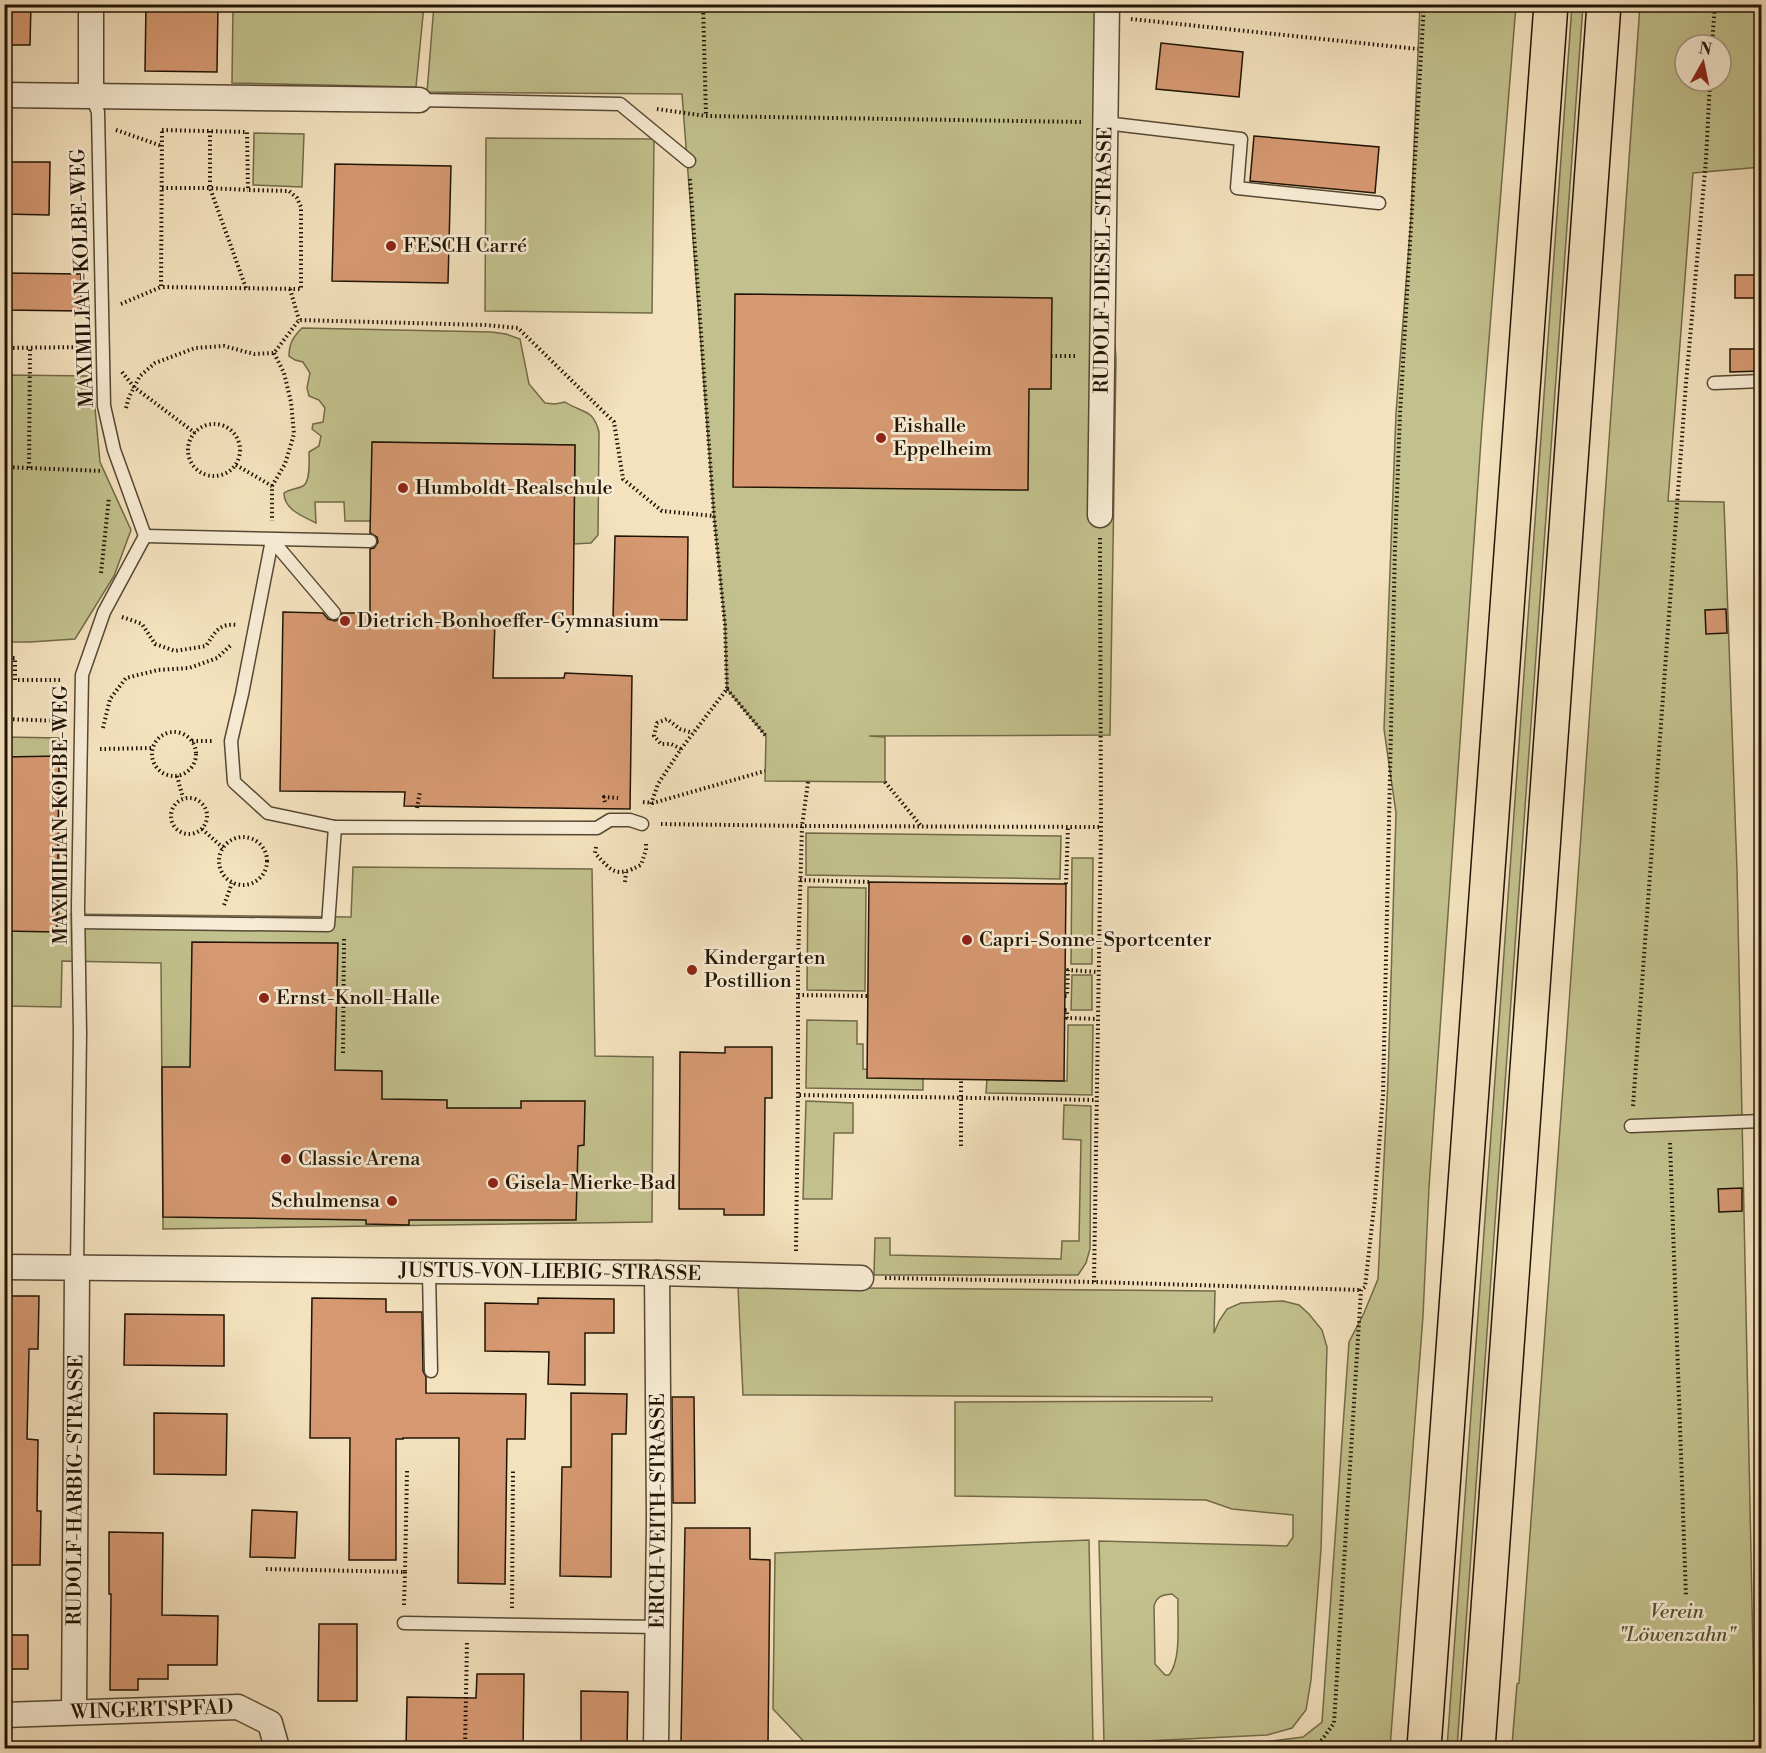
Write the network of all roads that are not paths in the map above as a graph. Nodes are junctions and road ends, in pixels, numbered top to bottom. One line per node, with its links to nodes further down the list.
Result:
1 (91, 4): 6 (street)
2 (1551, 4): 35 (highway)
3 (1604, 4): 36 (highway)
4 (1107, 10): 8 (street, RUDOLF-DIESEL-STRASSE)
5 (4, 95): 6 (street)
6 (91, 95): 7 (street); 14 (lane, MAXIMILIAN-KOLBE-WEG)
7 (418, 100): 9 (lane)
8 (1106, 123): 10 (lane); 13 (street, RUDOLF-DIESEL-STRASSE)
9 (689, 161)
10 (1379, 203)
11 (1761, 381): 12 (lane)
12 (1714, 383)
13 (1100, 515)
14 (145, 536): 15 (lane); 20 (lane, MAXIMILIAN-KOLBE-WEG)
15 (272, 540): 16 (lane); 17 (lane); 19 (lane)
16 (370, 542)
17 (334, 613)
18 (642, 824): 19 (lane)
19 (335, 827): 20 (lane)
20 (80, 922): 24 (lane, MAXIMILIAN-KOLBE-WEG)
21 (1761, 1121): 22 (lane)
22 (1631, 1126)
23 (4, 1267): 24 (street, JUSTUS-VON-LIEBIG-STRASSE)
24 (77, 1269): 25 (street, JUSTUS-VON-LIEBIG-STRASSE); 31 (street, RUDOLF-HARBIG-STRASSE)
25 (429, 1272): 26 (street, JUSTUS-VON-LIEBIG-STRASSE); 28 (lane)
26 (657, 1273): 27 (street, JUSTUS-VON-LIEBIG-STRASSE); 30 (street, ERICH-VEITH-STRASSE)
27 (861, 1278)
28 (431, 1371)
29 (404, 1623): 30 (lane)
30 (658, 1627): 34 (street, ERICH-VEITH-STRASSE)
31 (74, 1712): 32 (street, WINGERTSPFAD); 33 (street, WINGERTSPFAD)
32 (4, 1715)
33 (277, 1749)
34 (656, 1749)
35 (1424, 1749)
36 (1478, 1749)

